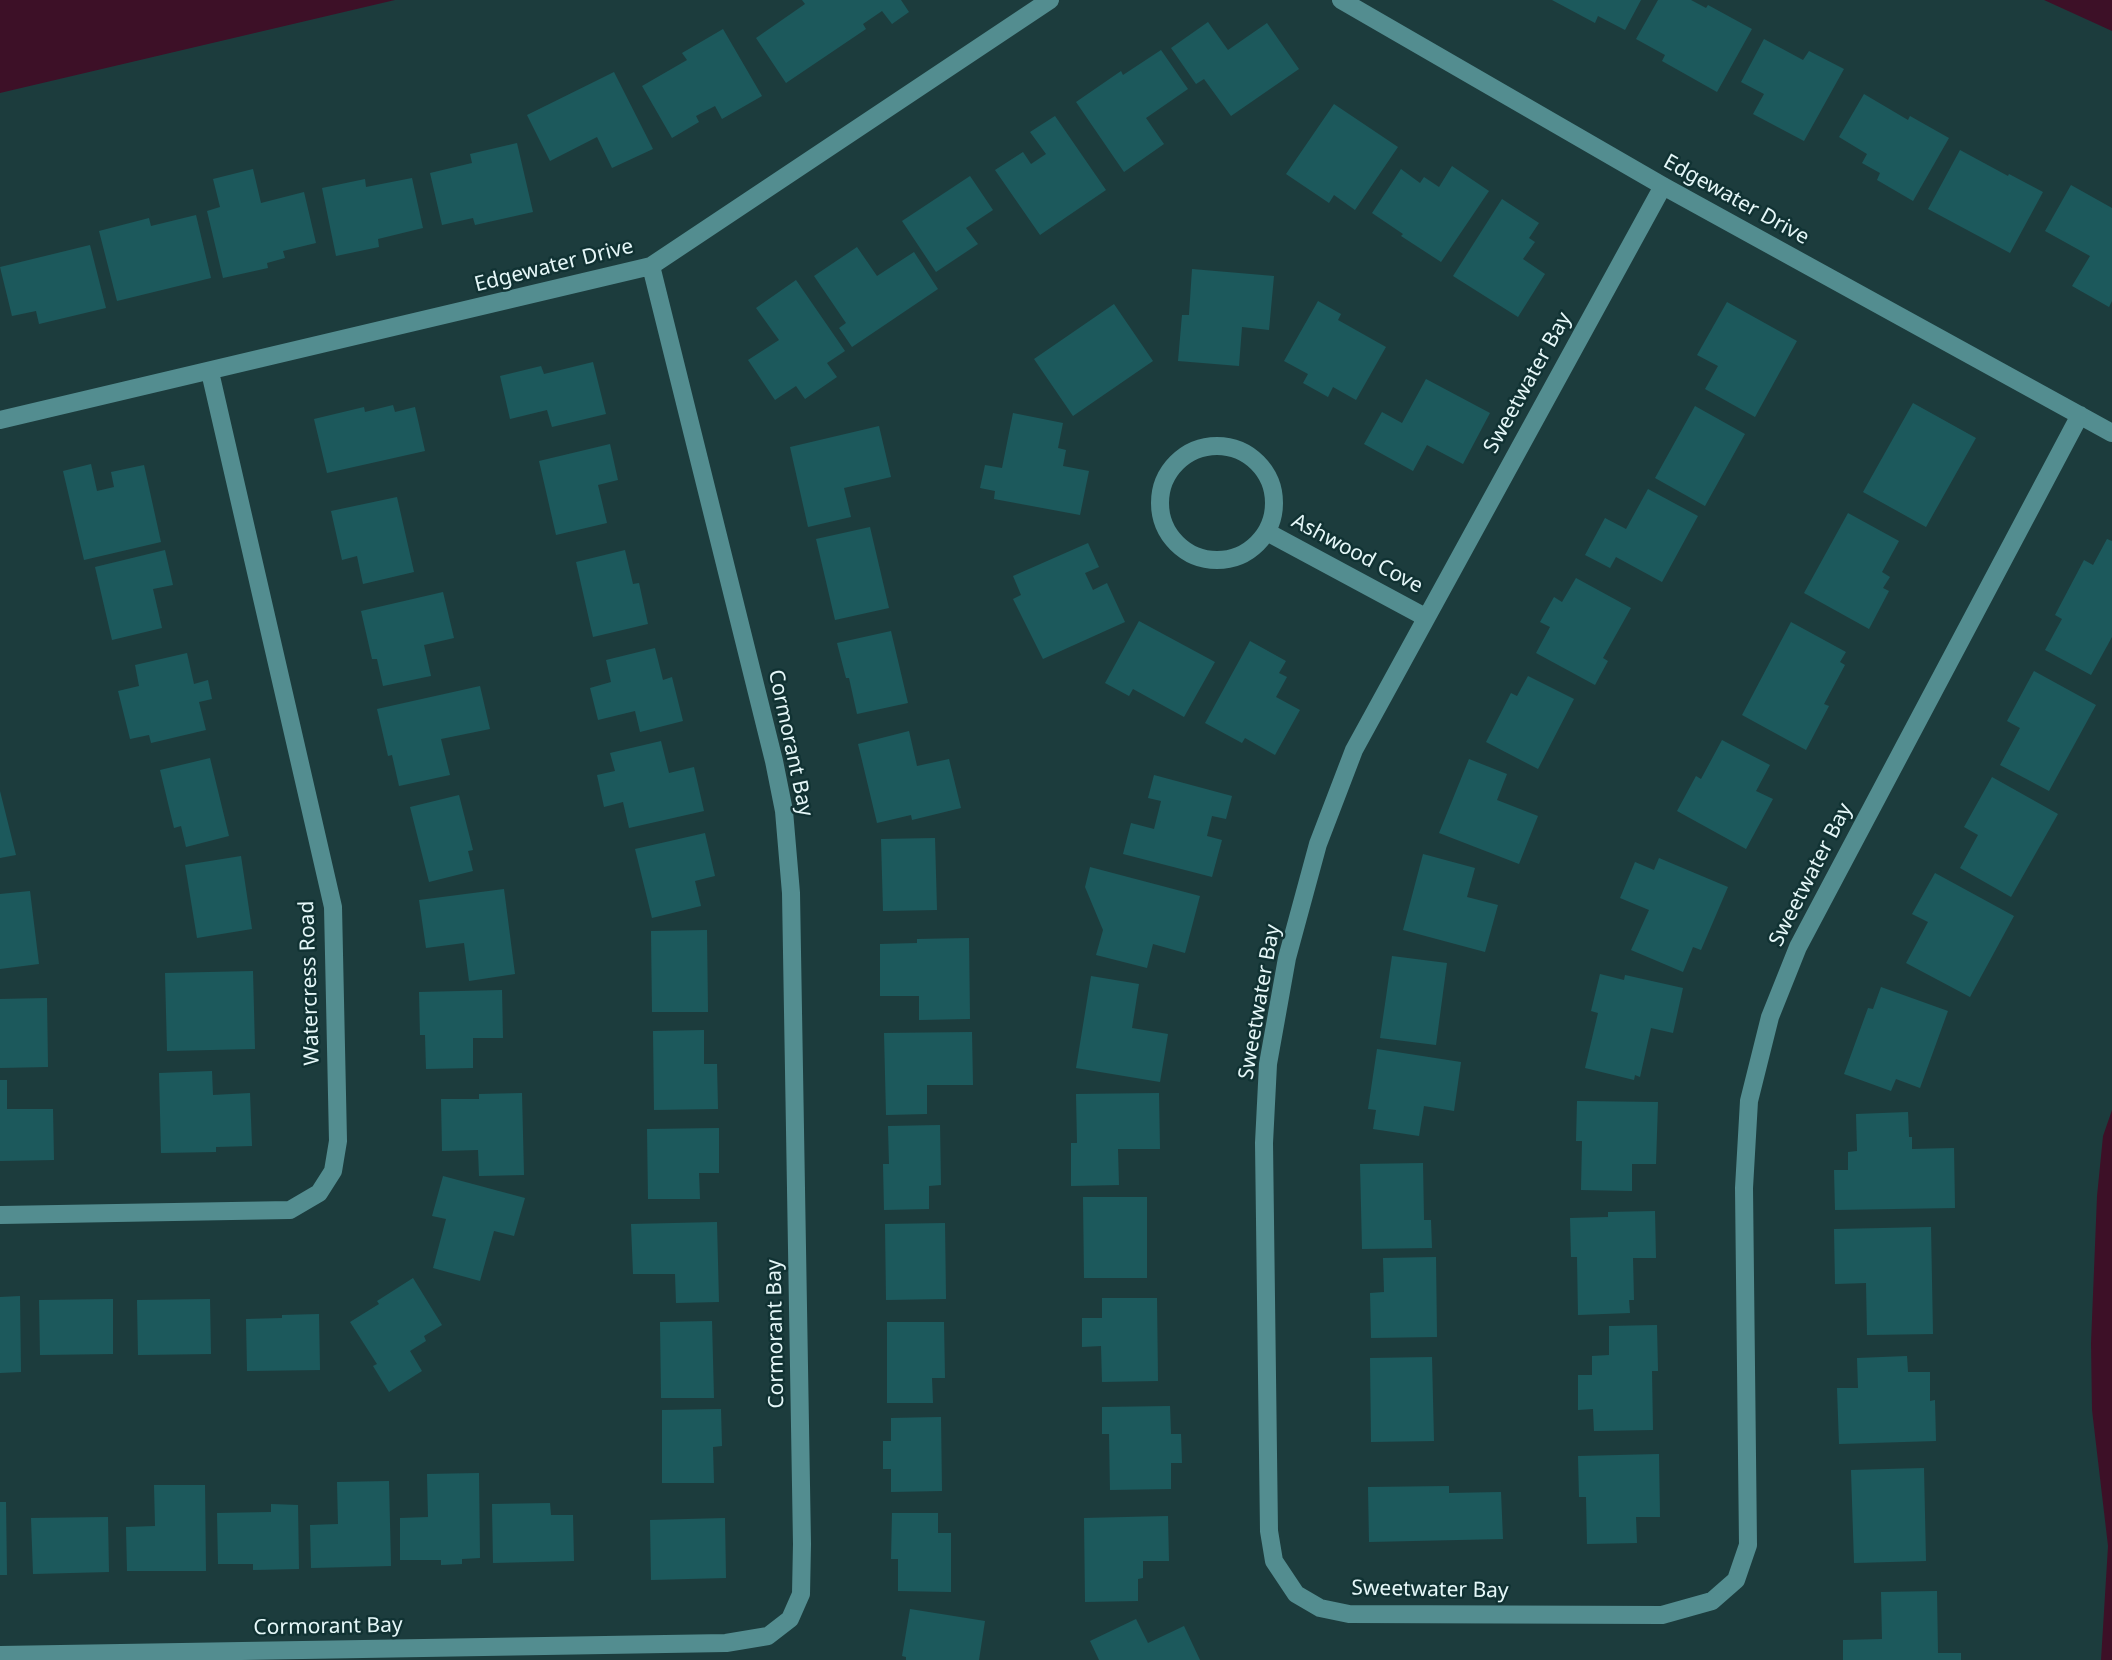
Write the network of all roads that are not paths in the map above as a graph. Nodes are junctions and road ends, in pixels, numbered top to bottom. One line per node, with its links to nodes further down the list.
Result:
1 (1050, 0): 4 (street, Edgewater Drive)
2 (1341, 0): 3 (street, Edgewater Drive)
3 (1663, 186): 6 (street, Edgewater Drive); 10 (street, Sweetwater Bay)
4 (651, 266): 5 (street, Edgewater Drive); 12 (street, Cormorant Bay)
5 (210, 372): 7 (street, Edgewater Drive); 11 (street, Watercress Road)
6 (2080, 415): 8 (street, Edgewater Drive); 10 (street, Sweetwater Bay)
7 (0, 421)
8 (2112, 433)
9 (1268, 532): 9 (street, Ashwood Cove); 10 (street, Ashwood Cove)
10 (1425, 617)
11 (0, 1215)
12 (0, 1655)

